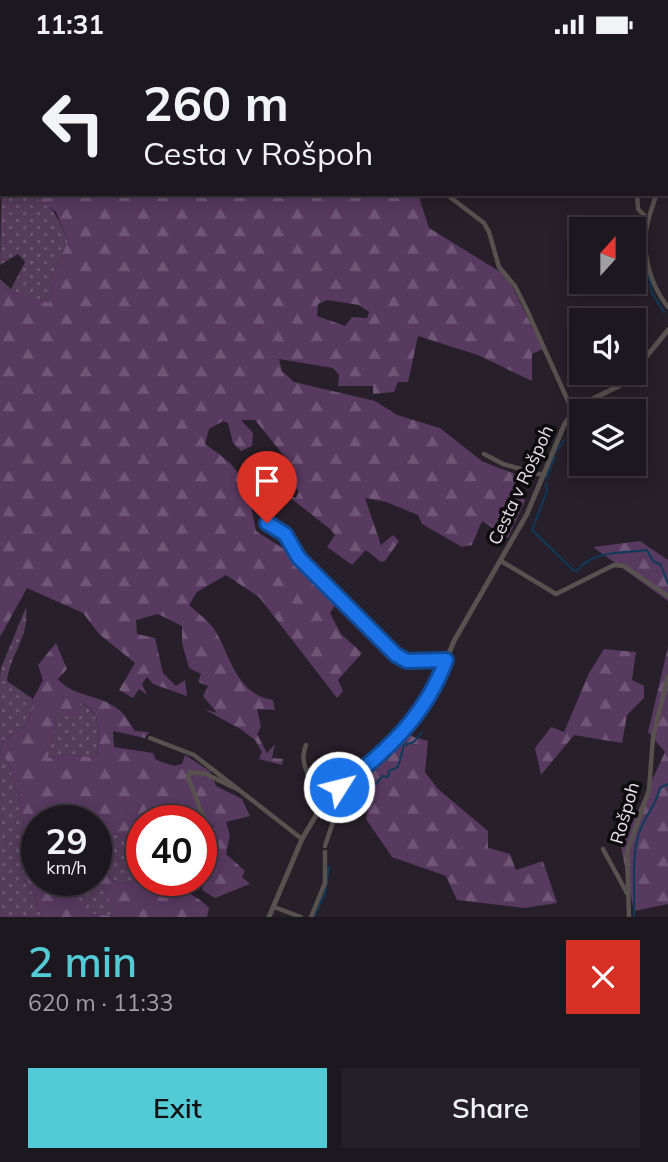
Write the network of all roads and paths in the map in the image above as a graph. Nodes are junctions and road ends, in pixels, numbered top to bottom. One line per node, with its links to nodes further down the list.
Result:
1 (449, 196): 10 (street)
2 (637, 196): 4 (street)
3 (655, 196): 4 (street)
4 (648, 219): 5 (street)
5 (668, 307)
6 (668, 330): 7 (street, Cesta v Rošpoh)
7 (646, 357)
8 (620, 385): 9 (street, Cesta v Rošpoh)
9 (596, 399)
10 (569, 400)
11 (569, 420): 13 (street, Cesta v Rošpoh)
12 (484, 454): 13 (street)
13 (542, 475): 15 (street, Cesta v Rošpoh)
14 (267, 523): 17 (street)
15 (501, 561): 16 (street, Cesta v Rošpoh); 17 (street, Cesta v Rošpoh)
16 (668, 596)
17 (446, 660): 22 (street, Cesta v Rošpoh)
18 (668, 676): 26 (street, Rošpoh)
19 (150, 738): 21 (street)
20 (306, 745): 22 (street)
21 (241, 791): 23 (street); 24 (street)
22 (325, 799): 24 (street, Cesta v Rošpoh); 30 (street)
23 (199, 805)
24 (302, 839): 27 (street, Cesta v Rošpoh)
25 (603, 849): 26 (street)
26 (628, 895): 31 (street, Rošpoh)
27 (274, 907): 28 (street, Cesta v Rošpoh); 29 (street)
28 (269, 917)
29 (301, 917)
30 (311, 917)
31 (629, 917)

